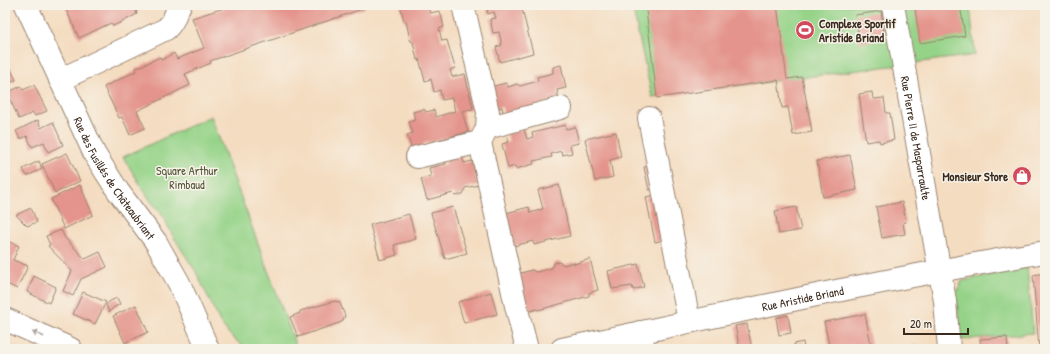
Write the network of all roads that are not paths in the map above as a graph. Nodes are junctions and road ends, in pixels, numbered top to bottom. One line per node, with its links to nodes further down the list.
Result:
1 (26, 5): 5 (main road, Rue des Fusillés de Châteaubriant)
2 (180, 5): 5 (main road)
3 (463, 5): 8 (main road)
4 (893, 5): 11 (main road, Rue Pierre II de Masparraulte)
5 (60, 80): 16 (main road, Rue des Fusillés de Châteaubriant)
6 (561, 108): 8 (main road)
7 (649, 118): 13 (main road)
8 (484, 135): 9 (main road); 17 (main road)
9 (418, 157)
10 (1045, 252): 11 (main road, Rue Aristide Briand)
11 (939, 271): 13 (main road, Rue Aristide Briand); 19 (main road, Rue Pierre II de Masparraulte)
12 (5, 319): 15 (main road, one-way to 12)
13 (689, 321): 14 (main road, Rue Aristide Briand)
14 (642, 341): 18 (main road, Rue Aristide Briand)
15 (71, 349)
16 (208, 349)
17 (527, 349)
18 (562, 349)
19 (949, 349)

